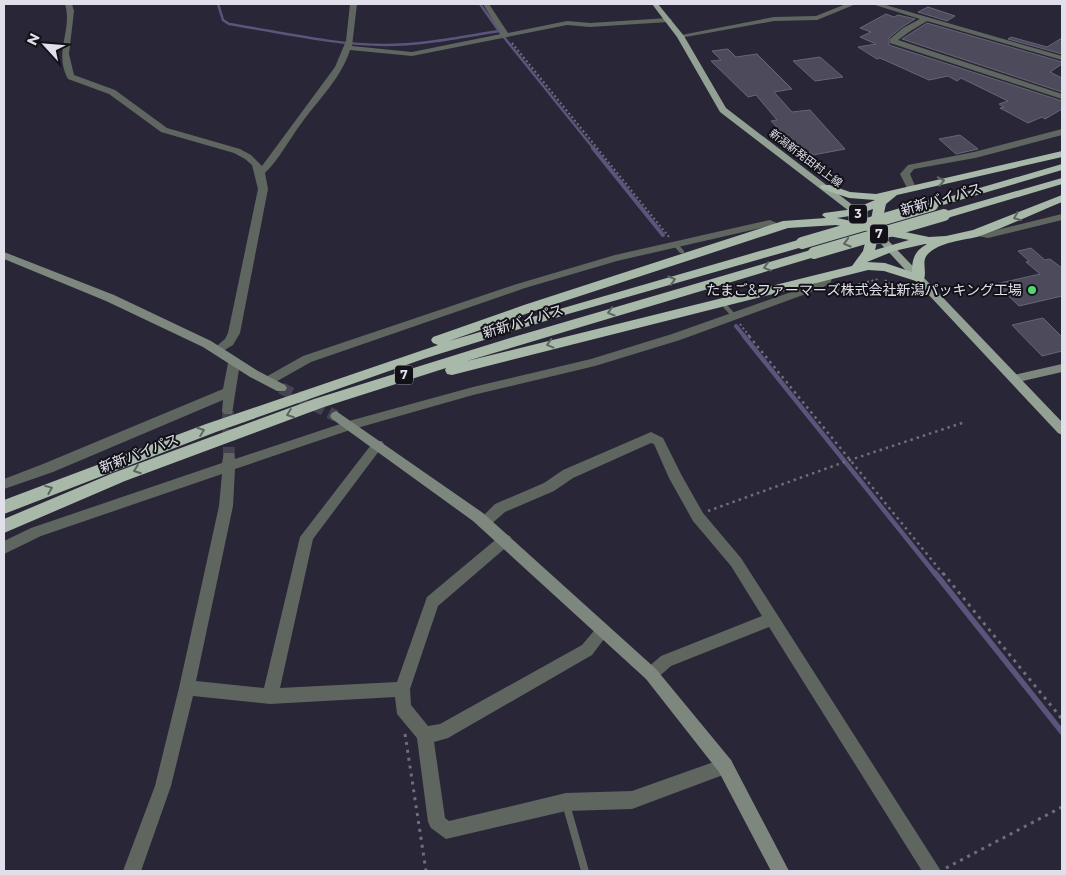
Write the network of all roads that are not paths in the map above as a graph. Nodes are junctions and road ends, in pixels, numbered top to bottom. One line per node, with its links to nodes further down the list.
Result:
1 (69, 4): 17 (street)
2 (353, 4): 11 (street)
3 (486, 4): 9 (street)
4 (655, 4): 8 (main road, 新潟新発田村上線 / 3)
5 (852, 4): 10 (street)
6 (875, 4): 7 (street)
7 (926, 19): 12 (street); 13 (street)
8 (668, 20): 9 (street); 10 (main road, 新潟新発田村上線 / 3)
9 (505, 34): 11 (street)
10 (680, 36): 19 (main road, 新潟新発田村上線 / 3)
11 (348, 48): 17 (street)
12 (1062, 58)
13 (1062, 97)
14 (1062, 132): 20 (street)
15 (1062, 154): 20 (highway, one-way to 15)
16 (1062, 167): 46 (highway, 新新バイパス / 7, one-way to 16, bridge)
17 (260, 172): 39 (street)
18 (1062, 181): 47 (highway, 新新バイパス / 7, one-way to 47, bridge)
19 (826, 187): 21 (highway); 24 (main road, 新潟新発田村上線 / 3); 26 (highway)
20 (911, 188): 21 (highway)
21 (896, 192): 23 (highway)
22 (1062, 198): 29 (highway, one-way to 29)
23 (881, 202): 24 (highway); 28 (highway)
24 (856, 212): 26 (highway); 28 (main road, 新潟新発田村上線 / 3)
25 (1062, 217): 29 (street)
26 (807, 218): 27 (highway)
27 (782, 225): 28 (highway); 43 (street); 46 (highway)
28 (873, 229): 31 (highway); 32 (main road, 新潟新発田村上線 / 3); 34 (highway)
29 (976, 233): 30 (highway)
30 (947, 239): 31 (highway); 36 (highway)
31 (929, 241): 32 (highway)
32 (891, 248): 34 (highway); 36 (main road, 新潟新発田村上線 / 3)
33 (4, 255): 39 (street)
34 (860, 264): 35 (highway); 36 (highway)
35 (827, 277): 38 (street); 47 (highway, one-way to 47)
36 (919, 278): 42 (main road, 新潟新発田村上線 / 3)
37 (726, 306): 38 (lane)
38 (735, 317): 50 (street)
39 (218, 350): 40 (street)
40 (234, 362): 43 (street); 45 (street)
41 (1062, 368): 42 (street)
42 (1014, 379): 51 (main road, 新潟新発田村上線 / 3)
43 (268, 380): 44 (street)
44 (281, 388)
45 (229, 392): 48 (street); 54 (street)
46 (293, 398): 55 (highway, 新新バイパス / 7, one-way to 46)
47 (319, 403): 57 (highway, 新新バイパス / 7, one-way to 57)
48 (228, 411)
49 (336, 416): 50 (street)
50 (349, 426): 52 (street); 53 (street)
51 (1062, 430)
52 (378, 444): 56 (street); 65 (street)
53 (229, 461): 59 (street); 63 (street)
54 (4, 484)
55 (4, 507)
56 (484, 522): 58 (street); 60 (street)
57 (4, 526)
58 (504, 540): 61 (street); 64 (street)
59 (4, 548)
60 (773, 619): 62 (street); 72 (street)
61 (603, 631): 62 (street); 66 (street)
62 (651, 674): 67 (street)
63 (186, 688): 65 (street); 69 (street)
64 (402, 689): 65 (street); 66 (street)
65 (270, 696)
66 (425, 735): 68 (street)
67 (725, 766): 68 (street); 71 (street)
68 (566, 802): 70 (lane)
69 (132, 871)
70 (585, 871)
71 (780, 871)
72 (932, 871)

